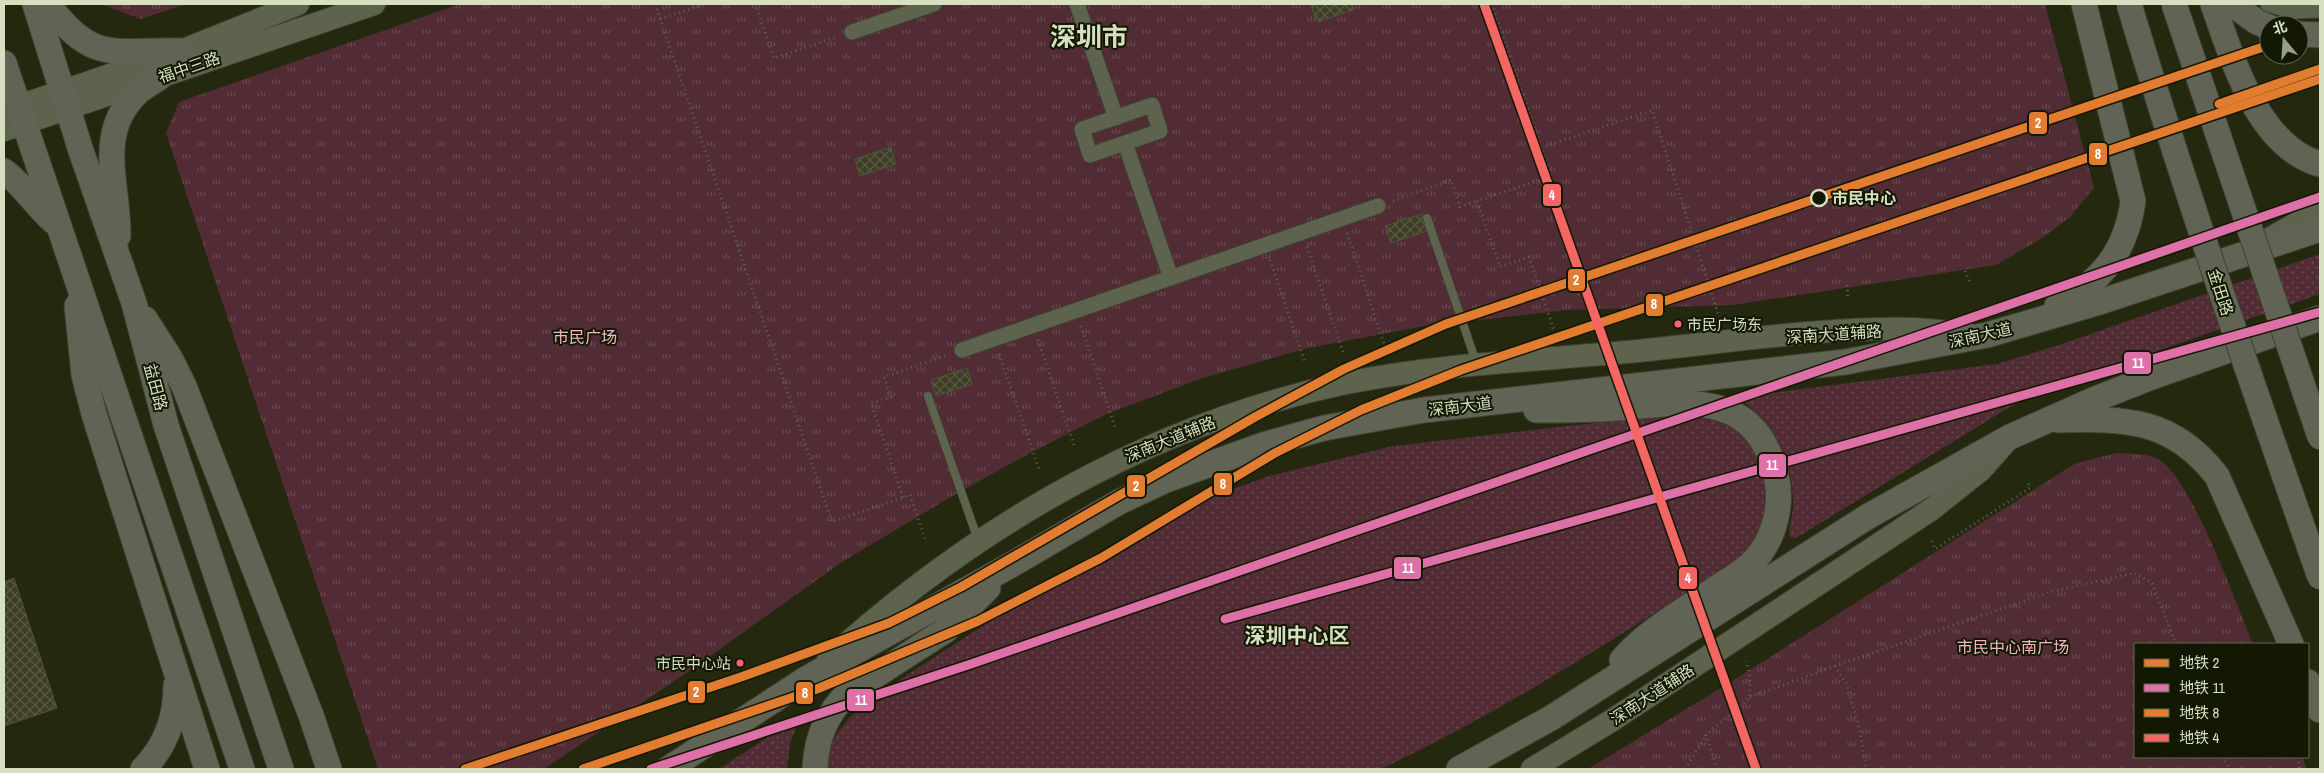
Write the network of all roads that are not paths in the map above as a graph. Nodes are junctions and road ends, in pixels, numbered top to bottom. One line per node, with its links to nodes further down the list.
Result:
1 (35, 4): 19 (main road, 益田路)
2 (48, 4): 16 (main road)
3 (298, 4): 16 (main road, 福中三路)
4 (374, 4): 18 (main road, 福中三路)
5 (934, 4): 15 (street)
6 (1077, 4): 21 (street)
7 (2084, 4): 36 (main road)
8 (2129, 4): 47 (main road, 金田路, bridge)
9 (2174, 4): 43 (main road, bridge)
10 (2213, 4): 23 (main road)
11 (2232, 4): 14 (main road)
12 (2268, 4): 13 (street)
13 (2320, 10)
14 (2259, 23)
15 (852, 32)
16 (181, 51): 19 (main road, 福中三路)
17 (4, 63): 20 (main road)
18 (160, 77): 19 (main road, 福中三路); 31 (main road)
19 (65, 99): 20 (main road, 福中三路); 31 (main road, 益田路)
20 (12, 118): 28 (main road)
21 (1116, 118): 22 (street); 22 (street)
22 (1125, 143): 33 (street)
23 (2320, 164)
24 (4, 171): 28 (main road)
25 (1378, 206): 33 (street)
26 (2320, 210): 30 (main road)
27 (1427, 218): 39 (lane)
28 (58, 225): 32 (main road)
29 (2320, 229): 30 (main road, 深南大道)
30 (2235, 258): 36 (main road, 深南大道)
31 (118, 261): 34 (main road, 益田路)
32 (74, 266): 49 (main road); 57 (main road)
33 (1171, 278): 38 (street)
34 (134, 304): 54 (main road); 58 (main road, 益田路)
35 (2320, 318): 42 (main road)
36 (2026, 323): 37 (main road, 深南大道)
37 (1987, 336): 39 (main road, 深南大道辅路); 41 (main road, 深南大道)
38 (962, 350)
39 (1478, 366): 45 (main road, 深南大道辅路)
40 (928, 396): 45 (lane)
41 (1466, 405): 46 (main road, 深南大道); 52 (main road)
42 (2046, 420): 44 (main road); 48 (main road)
43 (2320, 436)
44 (2010, 437): 52 (main road); 64 (main road, 深南大道辅路)
45 (978, 540): 50 (main road, 深南大道辅路)
46 (1011, 565): 50 (main road, 深南大道); 62 (main road)
47 (2320, 578)
48 (2291, 643)
49 (174, 666): 55 (main road); 56 (main road)
50 (806, 679): 61 (main road, 深南大道)
51 (2309, 684): 53 (main road)
52 (1591, 693): 63 (main road)
53 (2320, 710)
54 (312, 718): 59 (main road); 60 (main road)
55 (143, 769)
56 (207, 769)
57 (242, 769)
58 (281, 769)
59 (329, 769)
60 (342, 769)
61 (668, 769)
62 (814, 769)
63 (1459, 769)
64 (1532, 769)

